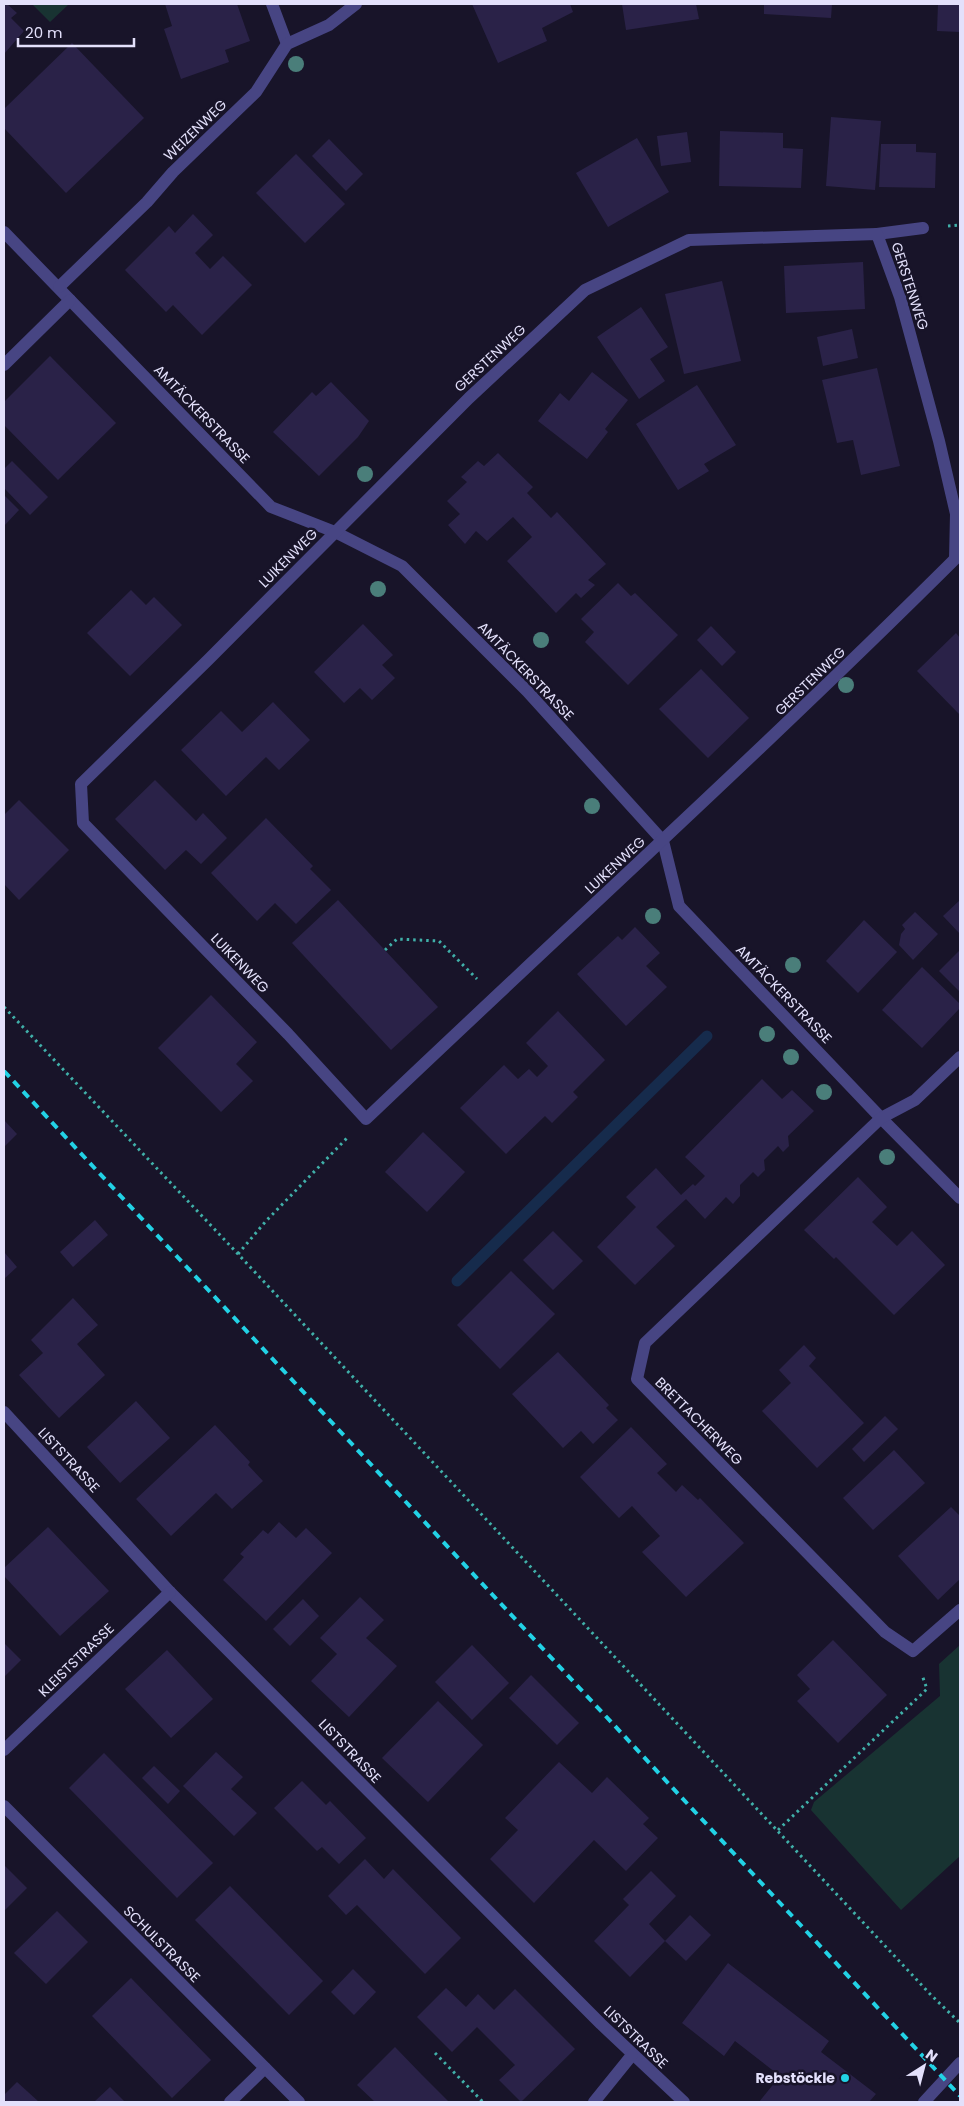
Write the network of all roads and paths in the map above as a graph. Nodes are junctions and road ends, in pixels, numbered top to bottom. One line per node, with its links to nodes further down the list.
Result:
1 (272, 4): 3 (street)
2 (356, 4): 3 (street)
3 (287, 44): 7 (street, WEIZENWEG)
4 (922, 228): 6 (street)
5 (4, 232): 7 (street, AMTÄCKERSTRASSE)
6 (877, 234): 10 (street, GERSTENWEG); 11 (street, GERSTENWEG)
7 (59, 287): 8 (street, AMTÄCKERSTRASSE)
8 (70, 300): 9 (street); 10 (street, AMTÄCKERSTRASSE)
9 (4, 365)
10 (335, 532): 11 (street, AMTÄCKERSTRASSE); 17 (street, LUIKENWEG)
11 (663, 841): 13 (street, LUIKENWEG); 16 (street, AMTÄCKERSTRASSE)
12 (384, 950): 13 (path)
13 (495, 997): 17 (street, LUIKENWEG)
14 (4, 1007): 19 (path)
15 (960, 1057): 16 (street)
16 (881, 1118): 18 (street, AMTÄCKERSTRASSE); 23 (street, BRETTACHERWEG)
17 (366, 1119): 19 (path)
18 (960, 1198)
19 (238, 1254): 26 (path)
20 (4, 1412): 21 (street, LISTSTRASSE)
21 (170, 1592): 24 (street, KLEISTSTRASSE); 29 (street, LISTSTRASSE)
22 (960, 1610): 23 (street)
23 (913, 1651): 26 (path)
24 (4, 1750)
25 (4, 1806): 31 (street, SCHULSTRASSE)
26 (778, 1830): 27 (path)
27 (960, 2023)
28 (435, 2053): 34 (path)
29 (632, 2055): 35 (street); 36 (street, LISTSTRASSE)
30 (960, 2063): 37 (street)
31 (265, 2068): 32 (street); 33 (street, SCHULSTRASSE)
32 (230, 2102)
33 (299, 2102)
34 (483, 2102)
35 (594, 2102)
36 (684, 2102)
37 (924, 2102)

